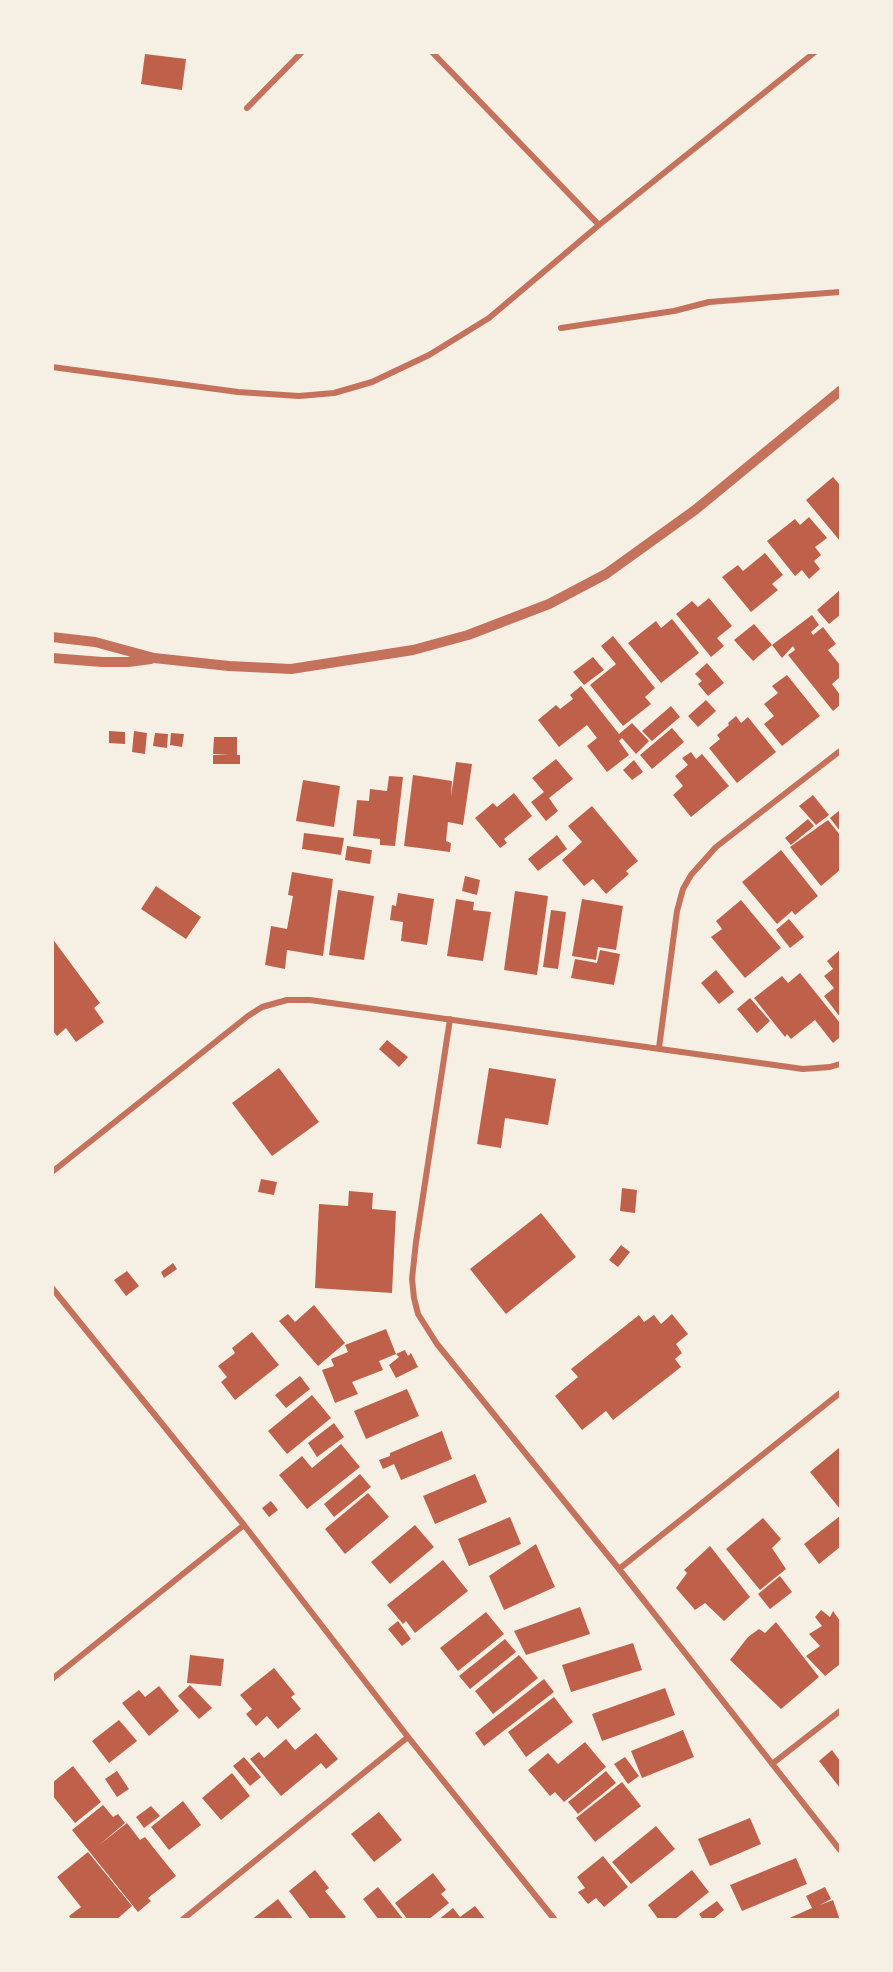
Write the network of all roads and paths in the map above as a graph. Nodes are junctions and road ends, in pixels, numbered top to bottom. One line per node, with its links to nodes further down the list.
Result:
1 (302, 52): 4 (street)
2 (432, 52): 5 (street)
3 (815, 52): 5 (street)
4 (247, 108)
5 (599, 225): 8 (street)
6 (840, 292): 7 (street)
7 (561, 328)
8 (52, 367)
9 (840, 391): 12 (street)
10 (52, 637): 12 (street)
11 (52, 658): 12 (street)
12 (154, 658)
13 (840, 751): 15 (street)
14 (450, 1019): 15 (street); 17 (street); 21 (street)
15 (659, 1048): 16 (street)
16 (840, 1064)
17 (52, 1172)
18 (52, 1288): 20 (street)
19 (840, 1393): 21 (street)
20 (244, 1525): 22 (street); 24 (street)
21 (619, 1569): 25 (street)
22 (52, 1679)
23 (840, 1711): 25 (street)
24 (408, 1737): 27 (street); 28 (street)
25 (772, 1764): 26 (street)
26 (840, 1850)
27 (182, 1920)
28 (555, 1920)

